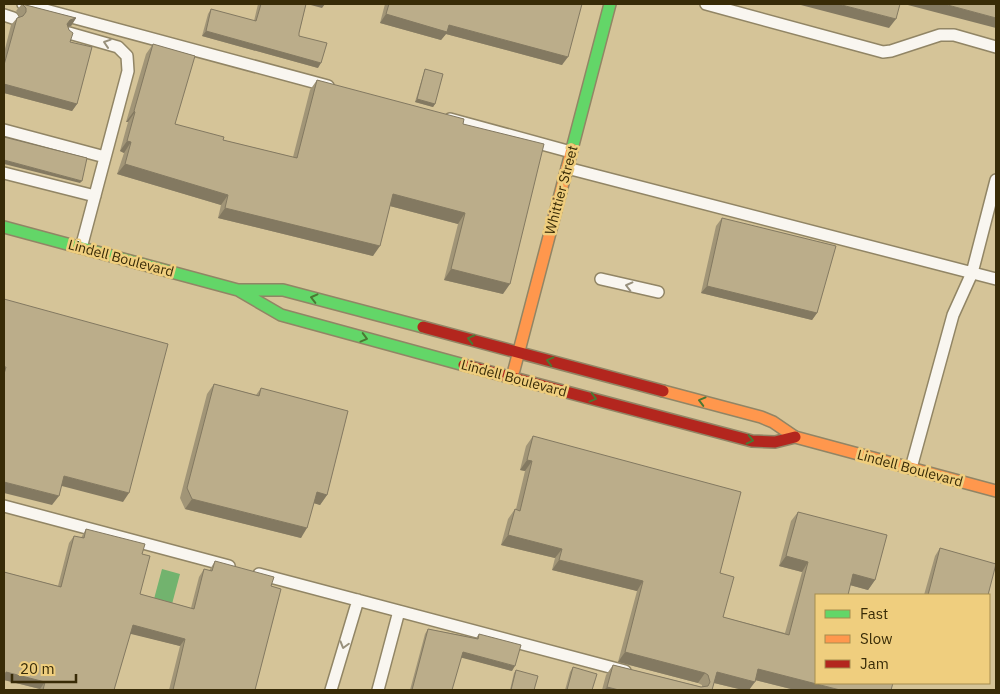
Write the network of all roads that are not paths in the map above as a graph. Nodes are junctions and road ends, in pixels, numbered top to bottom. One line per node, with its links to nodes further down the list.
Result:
1 (23, 4): 6 (lane)
2 (610, 4): 9 (main road, Whittier Street)
3 (706, 4): 5 (lane)
4 (69, 33): 10 (lane, one-way to 4)
5 (996, 47)
6 (337, 89)
7 (442, 117): 9 (lane)
8 (4, 130): 10 (lane)
9 (571, 152): 11 (main road, Whittier Street)
10 (105, 157): 14 (lane)
11 (567, 168): 17 (lane); 22 (main road, Whittier Street)
12 (10, 171): 14 (lane)
13 (996, 180): 17 (lane)
14 (95, 196): 16 (lane)
15 (4, 227): 16 (main road, Lindell Boulevard)
16 (81, 248): 20 (main road, Lindell Boulevard)
17 (972, 273): 19 (lane); 25 (lane)
18 (601, 279): 21 (lane, one-way to 18)
19 (996, 279)
20 (238, 290): 22 (main road, Lindell Boulevard, one-way to 20); 23 (main road, Lindell Boulevard, one-way to 23)
21 (658, 292)
22 (518, 352): 23 (main road, Whittier Street); 24 (main road, Lindell Boulevard, one-way to 22)
23 (512, 377): 24 (main road, Lindell Boulevard, one-way to 24)
24 (796, 437): 25 (main road, Lindell Boulevard)
25 (911, 468): 26 (main road, Lindell Boulevard)
26 (996, 491)
27 (4, 506): 28 (lane)
28 (358, 600): 29 (lane); 31 (lane, one-way to 31)
29 (399, 612): 30 (lane); 32 (lane)
30 (639, 675)
31 (331, 690)
32 (378, 690)

